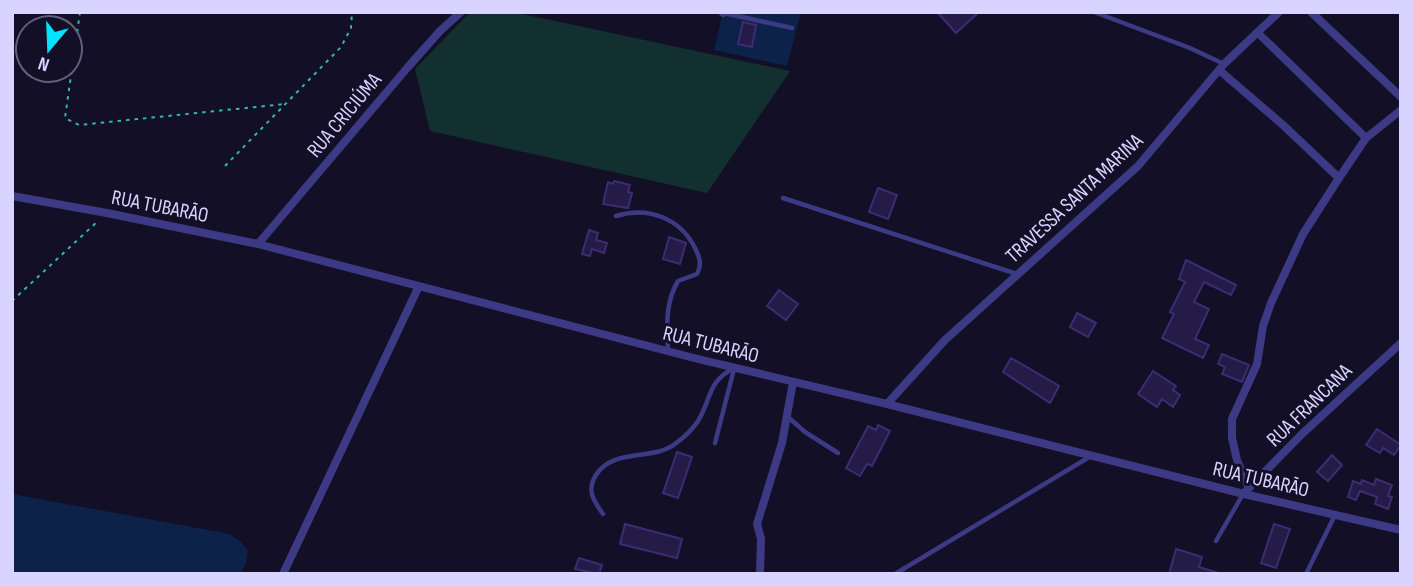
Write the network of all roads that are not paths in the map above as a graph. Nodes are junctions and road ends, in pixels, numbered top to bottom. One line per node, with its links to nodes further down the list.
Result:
1 (461, 12): 16 (street, RUA CRICIÚMA)
2 (1094, 12): 8 (lane)
3 (1279, 12): 7 (street, TRAVESSA SANTA MARINA)
4 (1311, 12): 9 (street)
5 (722, 13): 6 (lane)
6 (792, 28)
7 (1258, 33): 8 (street, TRAVESSA SANTA MARINA); 11 (street)
8 (1222, 67): 12 (street); 17 (street, TRAVESSA SANTA MARINA)
9 (1401, 97)
10 (1401, 110): 11 (street)
11 (1366, 138): 12 (street)
12 (1339, 178): 28 (street)
13 (12, 196): 16 (street, RUA TUBARÃO)
14 (783, 198): 17 (lane)
15 (616, 216): 20 (lane)
16 (258, 244): 18 (street, RUA TUBARÃO)
17 (1018, 275): 23 (street, TRAVESSA SANTA MARINA)
18 (419, 286): 20 (street, RUA TUBARÃO); 34 (street)
19 (1401, 343): 28 (street, RUA FRANCANA)
20 (668, 351): 21 (street, RUA TUBARÃO)
21 (735, 368): 22 (street, RUA TUBARÃO); 25 (lane); 29 (lane)
22 (793, 382): 23 (street, RUA TUBARÃO); 24 (street)
23 (887, 404): 27 (street, RUA TUBARÃO)
24 (787, 416): 26 (lane); 35 (street)
25 (715, 443)
26 (838, 453)
27 (1091, 455): 28 (street, RUA TUBARÃO); 36 (lane)
28 (1246, 491): 30 (street, RUA TUBARÃO); 32 (lane)
29 (603, 514)
30 (1335, 515): 31 (street, RUA TUBARÃO); 33 (lane)
31 (1401, 530)
32 (1216, 541)
33 (1307, 572)
34 (283, 574)
35 (760, 574)
36 (895, 574)

